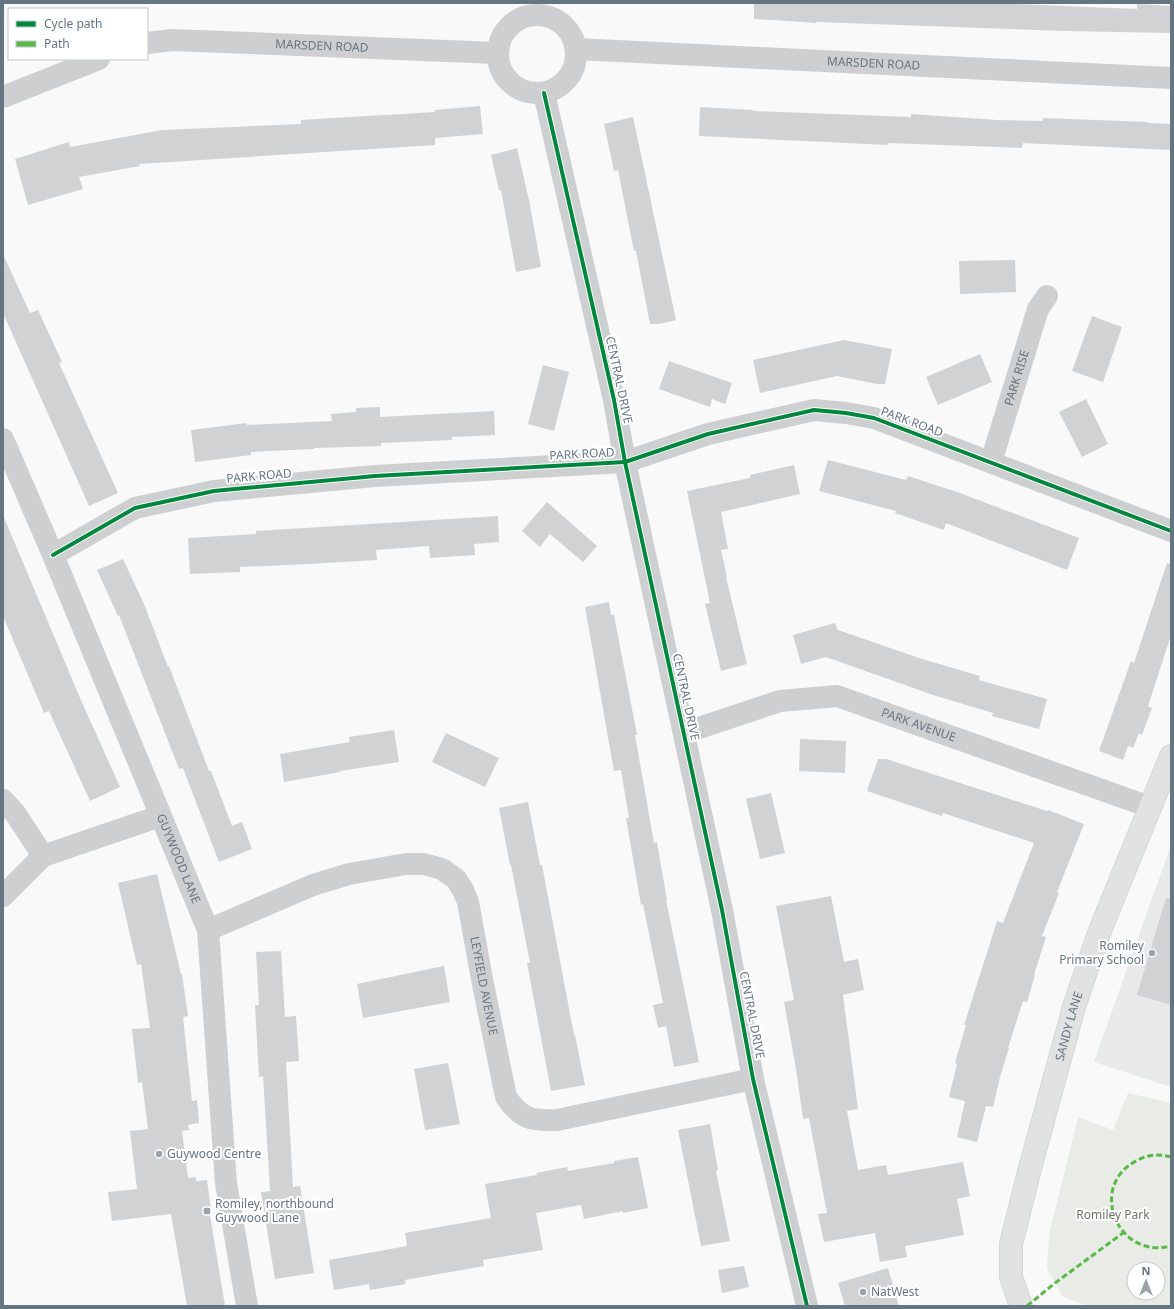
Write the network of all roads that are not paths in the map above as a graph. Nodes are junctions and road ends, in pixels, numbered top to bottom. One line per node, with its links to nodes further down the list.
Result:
1 (539, 9): 3 (street); 4 (street)
2 (148, 43): 4 (street, MARSDEN ROAD)
3 (576, 49): 6 (street, MARSDEN ROAD); 7 (street)
4 (498, 53): 7 (street)
5 (97, 60): 8 (street)
6 (1171, 78)
7 (544, 93): 11 (street, CENTRAL DRIVE)
8 (3, 98)
9 (1047, 296): 12 (street, PARK RISE)
10 (3, 439): 14 (street, GUYWOOD LANE)
11 (626, 462): 12 (street, PARK ROAD); 14 (street, PARK ROAD); 15 (street, CENTRAL DRIVE)
12 (991, 462): 13 (street, PARK ROAD)
13 (1171, 531)
14 (53, 555): 19 (street, GUYWOOD LANE)
15 (684, 733): 18 (street, PARK AVENUE); 23 (street, CENTRAL DRIVE)
16 (1171, 756): 18 (street, SANDY LANE)
17 (3, 800): 20 (street)
18 (1150, 807): 26 (street, SANDY LANE)
19 (160, 816): 20 (street); 22 (street, GUYWOOD LANE)
20 (43, 856): 21 (street)
21 (3, 896)
22 (208, 930): 23 (street, LEYFIELD AVENUE); 24 (street, GUYWOOD LANE)
23 (753, 1079): 25 (street, CENTRAL DRIVE)
24 (247, 1306)
25 (807, 1306)
26 (1021, 1306)

